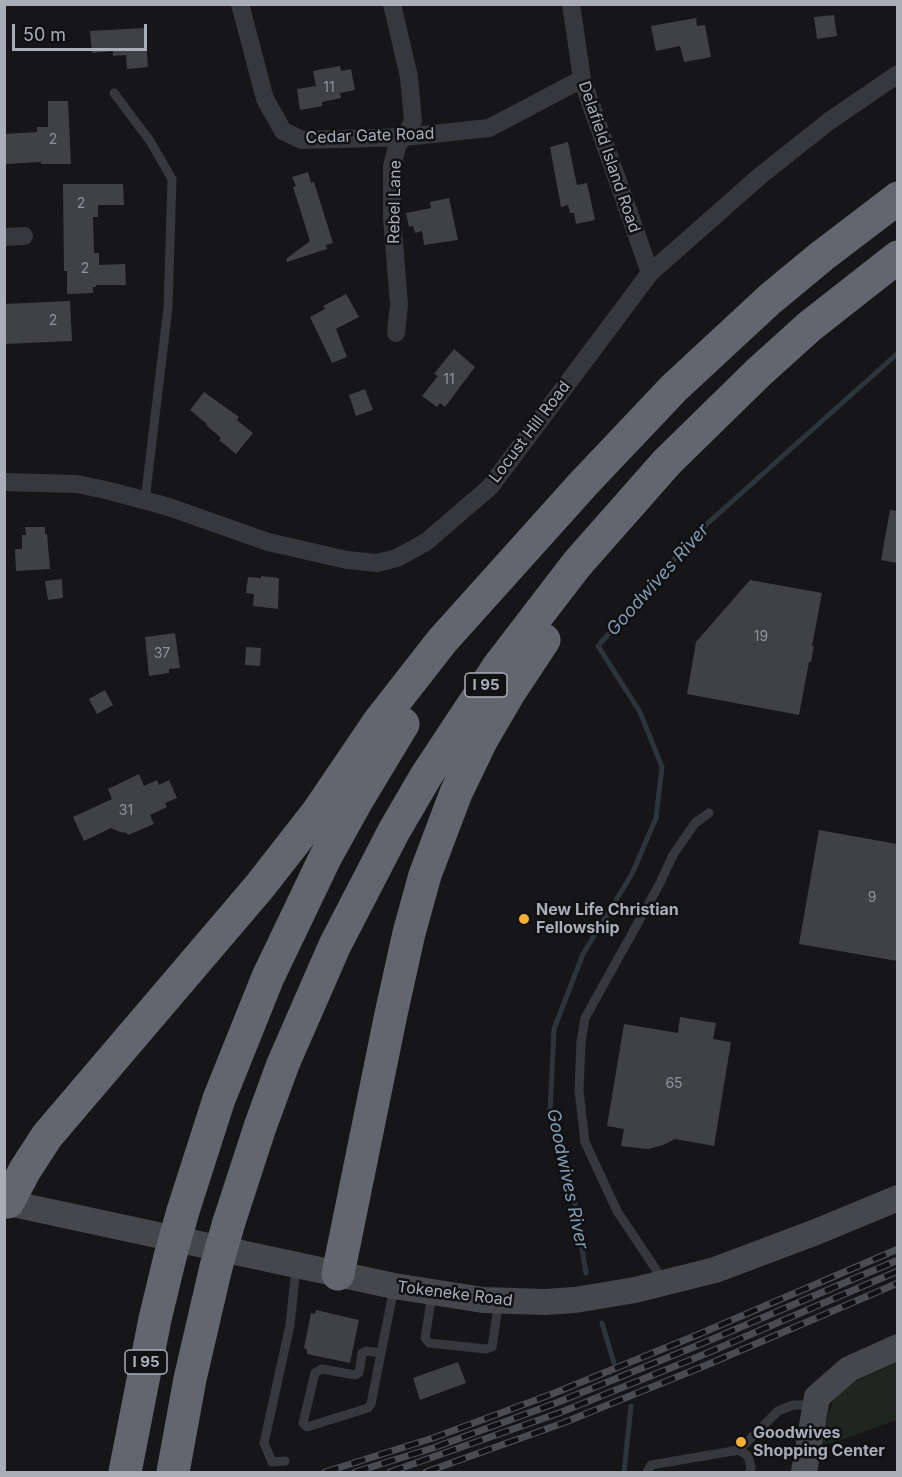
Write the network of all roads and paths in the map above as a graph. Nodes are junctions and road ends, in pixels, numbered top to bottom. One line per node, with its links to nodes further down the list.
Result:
1 (240, 4): 7 (street, Cedar Gate Road)
2 (392, 4): 7 (street, Rebel Lane)
3 (571, 4): 5 (street, Delafield Island Road)
4 (897, 74): 12 (street, Locust Hill Road)
5 (582, 79): 7 (street, Cedar Gate Road); 12 (street, Delafield Island Road)
6 (114, 93): 17 (lane)
7 (405, 137): 13 (street, Rebel Lane)
8 (897, 198): 16 (highway, I 95)
9 (24, 236): 10 (street)
10 (4, 237)
11 (897, 257): 14 (highway, I 95)
12 (650, 273): 17 (street, Locust Hill Road)
13 (396, 333)
14 (668, 462): 22 (highway); 32 (highway, I 95, bridge)
15 (4, 482): 17 (street, Locust Hill Road)
16 (584, 483): 20 (highway); 33 (highway, I 95, bridge)
17 (145, 500)
18 (709, 813): 23 (lane)
19 (897, 1198): 23 (main road, Tokeneke Road)
20 (6, 1202): 21 (main road, Tokeneke Road)
21 (297, 1266): 22 (main road, Tokeneke Road); 31 (lane)
22 (338, 1274): 24 (main road, Tokeneke Road)
23 (665, 1283): 26 (main road, Tokeneke Road)
24 (394, 1286): 25 (main road, Tokeneke Road); 28 (lane)
25 (433, 1293): 26 (main road, Tokeneke Road); 26 (lane)
26 (499, 1301)
27 (897, 1347): 29 (main road)
28 (381, 1353): 28 (lane)
29 (816, 1401): 30 (lane); 36 (main road)
30 (739, 1450): 34 (lane); 35 (lane)
31 (285, 1461)
32 (174, 1464)
33 (125, 1470)
34 (647, 1473)
35 (750, 1473)
36 (804, 1473)

